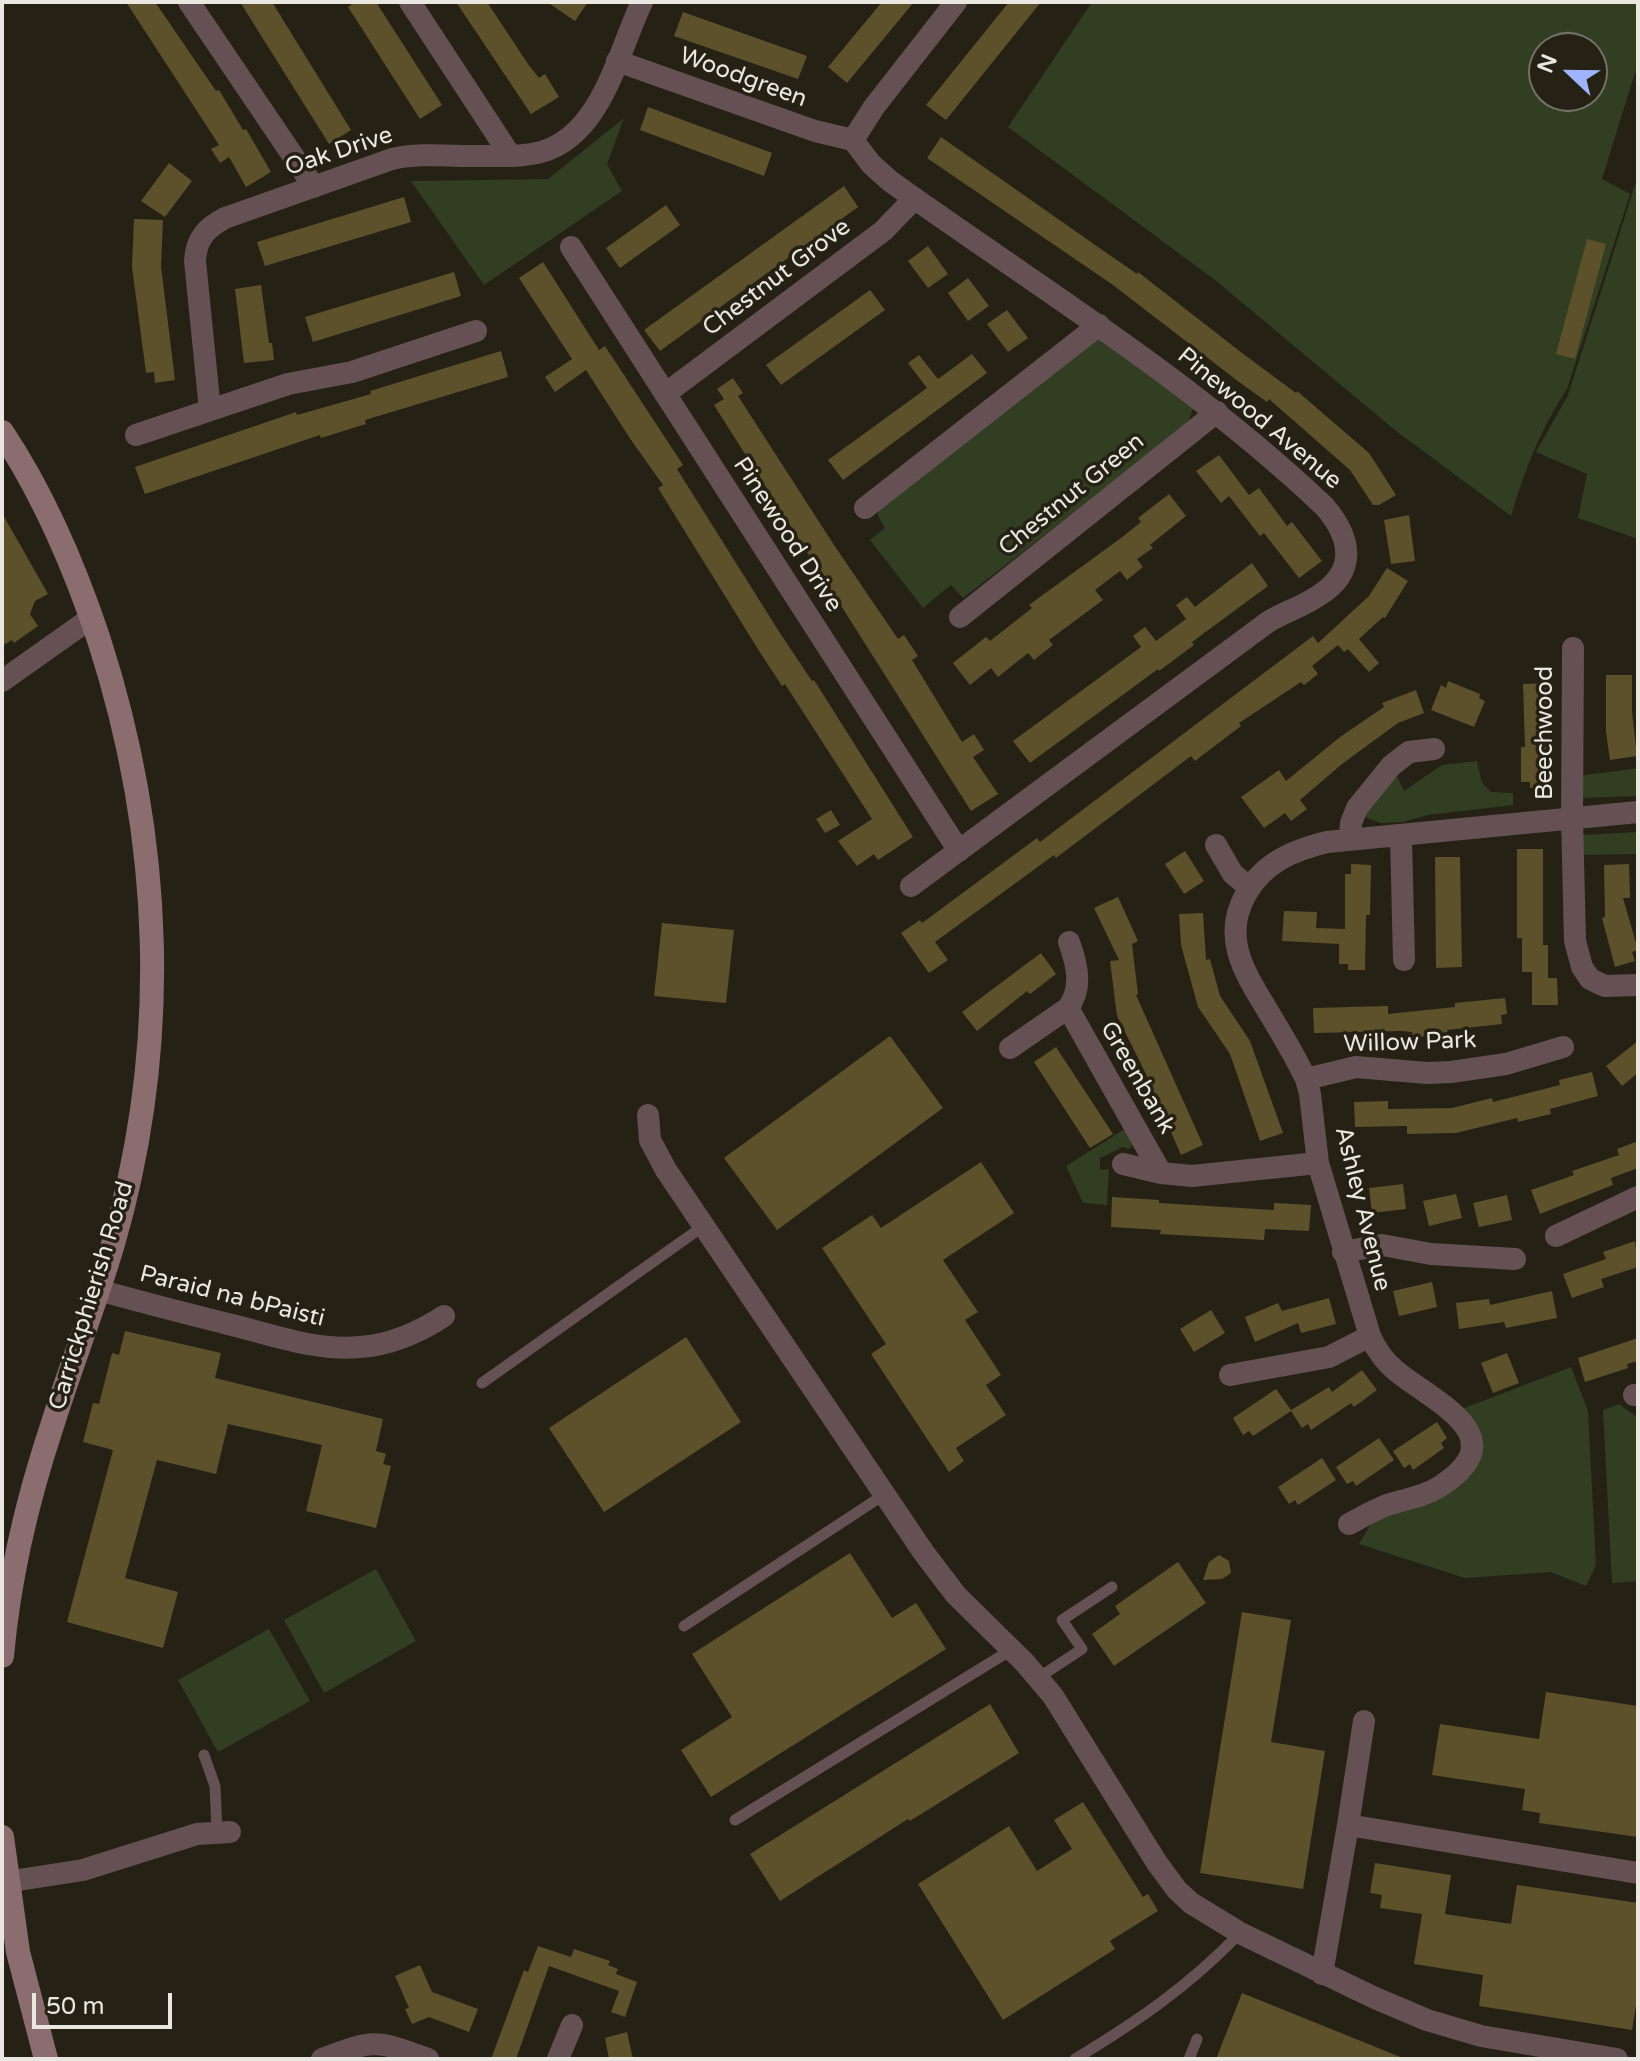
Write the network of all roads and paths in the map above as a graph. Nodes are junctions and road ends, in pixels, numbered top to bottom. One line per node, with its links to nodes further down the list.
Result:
1 (189, 2): 8 (street)
2 (410, 2): 7 (street)
3 (642, 2): 5 (street, Oak Drive)
4 (956, 2): 6 (street)
5 (617, 61): 6 (street, Woodgreen); 7 (street, Oak Drive)
6 (853, 140): 9 (street, Pinewood Avenue)
7 (510, 155): 8 (street, Oak Drive)
8 (314, 187): 14 (street, Oak Drive)
9 (914, 199): 11 (street, Pinewood Avenue); 13 (street, Chestnut Grove)
10 (571, 247): 13 (street, Pinewood Drive)
11 (1099, 325): 15 (street, Pinewood Avenue); 18 (street)
12 (476, 331): 14 (street)
13 (665, 394): 29 (street, Pinewood Drive)
14 (210, 410): 17 (street)
15 (1217, 412): 19 (street, Chestnut Green); 29 (street, Pinewood Avenue)
16 (2, 432): 20 (street, Carrickphierish Road)
17 (136, 435)
18 (865, 508)
19 (960, 617)
20 (91, 618): 22 (street); 48 (street, Carrickphierish Road)
21 (1573, 648): 25 (street, Beechwood)
22 (2, 681)
23 (1434, 749): 27 (street)
24 (1638, 812): 25 (street, Ashley Avenue)
25 (1572, 818): 26 (street, Ashley Avenue); 34 (street, Beechwood)
26 (1401, 837): 27 (street, Ashley Avenue); 33 (street)
27 (1350, 838): 31 (street, Ashley Avenue)
28 (1216, 845): 31 (street)
29 (959, 851): 30 (street, Pinewood Avenue)
30 (911, 886)
31 (1250, 888): 38 (street, Ashley Avenue)
32 (1069, 942): 35 (street, Greenbank)
33 (1404, 960)
34 (1638, 985)
35 (1068, 1008): 37 (street, Greenbank); 42 (street, Greenbank)
36 (1563, 1047): 38 (street, Willow Park)
37 (1010, 1048)
38 (1306, 1079): 40 (street, Ashley Avenue)
39 (648, 1115): 44 (street)
40 (1318, 1163): 42 (street, Greenbank); 46 (street, Ashley Avenue)
41 (1123, 1164): 42 (street, Greenbank)
42 (1161, 1173)
43 (1638, 1197): 45 (street)
44 (705, 1224): 52 (lane); 53 (street)
45 (1556, 1236)
46 (1343, 1252): 47 (street); 50 (street, Ashley Avenue)
47 (1515, 1259)
48 (98, 1290): 49 (street, Paraid na bPaisti); 58 (street, Carrickphierish Road)
49 (444, 1316)
50 (1370, 1336): 51 (street); 54 (street, Ashley Avenue)
51 (1230, 1375)
52 (482, 1383)
53 (885, 1494): 56 (lane); 57 (street)
54 (1349, 1524)
55 (1112, 1587): 59 (lane)
56 (684, 1626)
57 (1011, 1650): 59 (street); 62 (lane)
58 (2, 1656)
59 (1038, 1678): 68 (street)
60 (1364, 1721): 63 (street)
61 (204, 1755): 64 (lane)
62 (735, 1820)
63 (1348, 1825): 66 (street); 70 (street)
64 (224, 1832): 67 (street)
65 (2, 1837): 67 (street)
66 (1638, 1873)
67 (6, 1882): 69 (street)
68 (1240, 1933): 70 (street); 78 (lane)
69 (10, 1953): 75 (street)
70 (1322, 1974): 73 (street)
71 (572, 2020): 77 (street)
72 (1197, 2039): 79 (lane)
73 (1509, 2050): 80 (street)
74 (330, 2058): 76 (street)
75 (46, 2059)
76 (428, 2059)
77 (558, 2059)
78 (1075, 2059)
79 (1189, 2059)
80 (1617, 2059)

